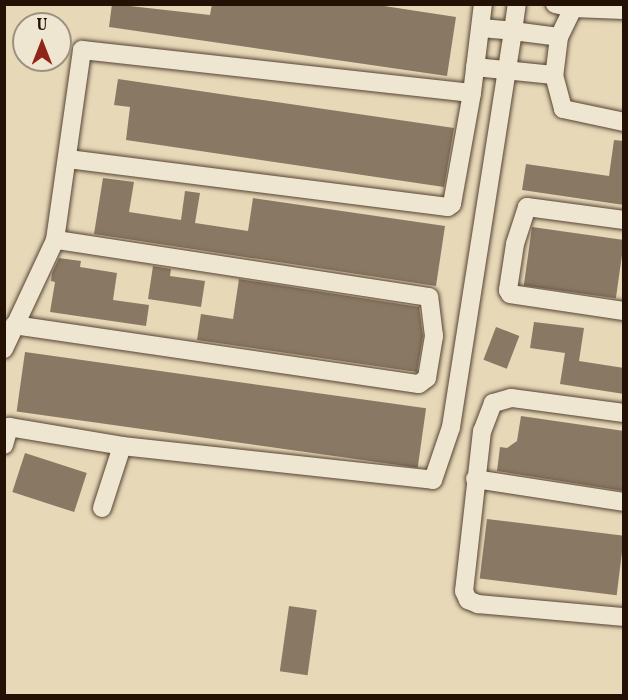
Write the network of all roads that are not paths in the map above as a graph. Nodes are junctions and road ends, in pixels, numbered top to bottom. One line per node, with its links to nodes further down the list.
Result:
1 (483, 4): 6 (street)
2 (517, 4): 7 (street)
3 (555, 4): 4 (street)
4 (573, 8): 5 (street); 8 (street)
5 (624, 10)
6 (481, 28): 7 (street); 9 (street)
7 (513, 31): 8 (street); 10 (street)
8 (559, 38): 11 (street)
9 (475, 67): 10 (street); 12 (street)
10 (505, 71): 11 (street); 16 (street)
11 (554, 75): 13 (street)
12 (472, 93): 14 (street); 14 (street)
13 (624, 122)
14 (68, 159): 17 (street)
15 (624, 219): 18 (street)
16 (482, 237): 18 (street); 22 (street)
17 (55, 240): 20 (street); 21 (street)
18 (515, 244): 19 (street)
19 (624, 311)
20 (14, 325): 21 (street); 23 (street)
21 (434, 336): 22 (street)
22 (464, 338): 25 (street)
23 (4, 349)
24 (624, 413): 27 (street)
25 (451, 428): 27 (street); 28 (street)
26 (6, 431): 28 (street)
27 (482, 431): 29 (street)
28 (122, 446): 31 (street)
29 (475, 479): 30 (street); 32 (street)
30 (624, 502)
31 (102, 508)
32 (624, 617)

